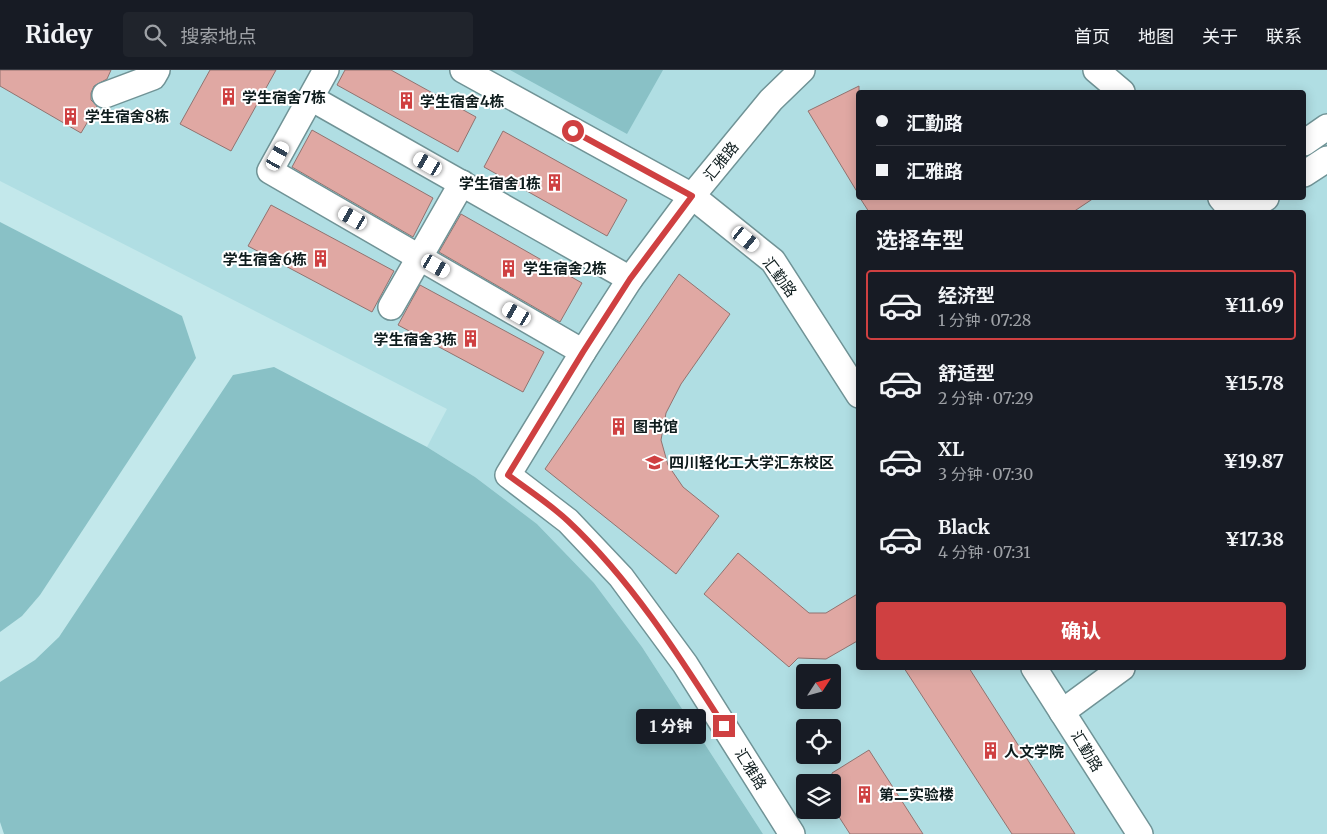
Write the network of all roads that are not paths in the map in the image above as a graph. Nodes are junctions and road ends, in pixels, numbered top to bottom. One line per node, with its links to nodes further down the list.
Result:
1 (157, 70): 7 (street)
2 (326, 70): 8 (street)
3 (463, 70): 14 (street, 汇勤路)
4 (802, 70): 14 (street, 汇雅路)
5 (1096, 70): 6 (street)
6 (1120, 90)
7 (105, 95)
8 (311, 98): 13 (street); 19 (street)
9 (1327, 128): 10 (street)
10 (1306, 141)
11 (1327, 159): 12 (street)
12 (1306, 173)
13 (462, 183): 19 (street); 20 (street)
14 (692, 196): 20 (street, 汇雅路); 23 (street, 汇勤路)
15 (1224, 200): 17 (street)
16 (1263, 200): 18 (street)
17 (1231, 210)
18 (1246, 210)
19 (419, 256): 21 (street); 22 (street)
20 (630, 279): 22 (street, 汇雅路)
21 (391, 307)
22 (583, 352): 27 (street, 汇雅路)
23 (856, 390)
24 (1035, 670): 26 (street, 汇勤路)
25 (1119, 670): 26 (street)
26 (1062, 712): 28 (street, 汇勤路)
27 (792, 834)
28 (1140, 834)

